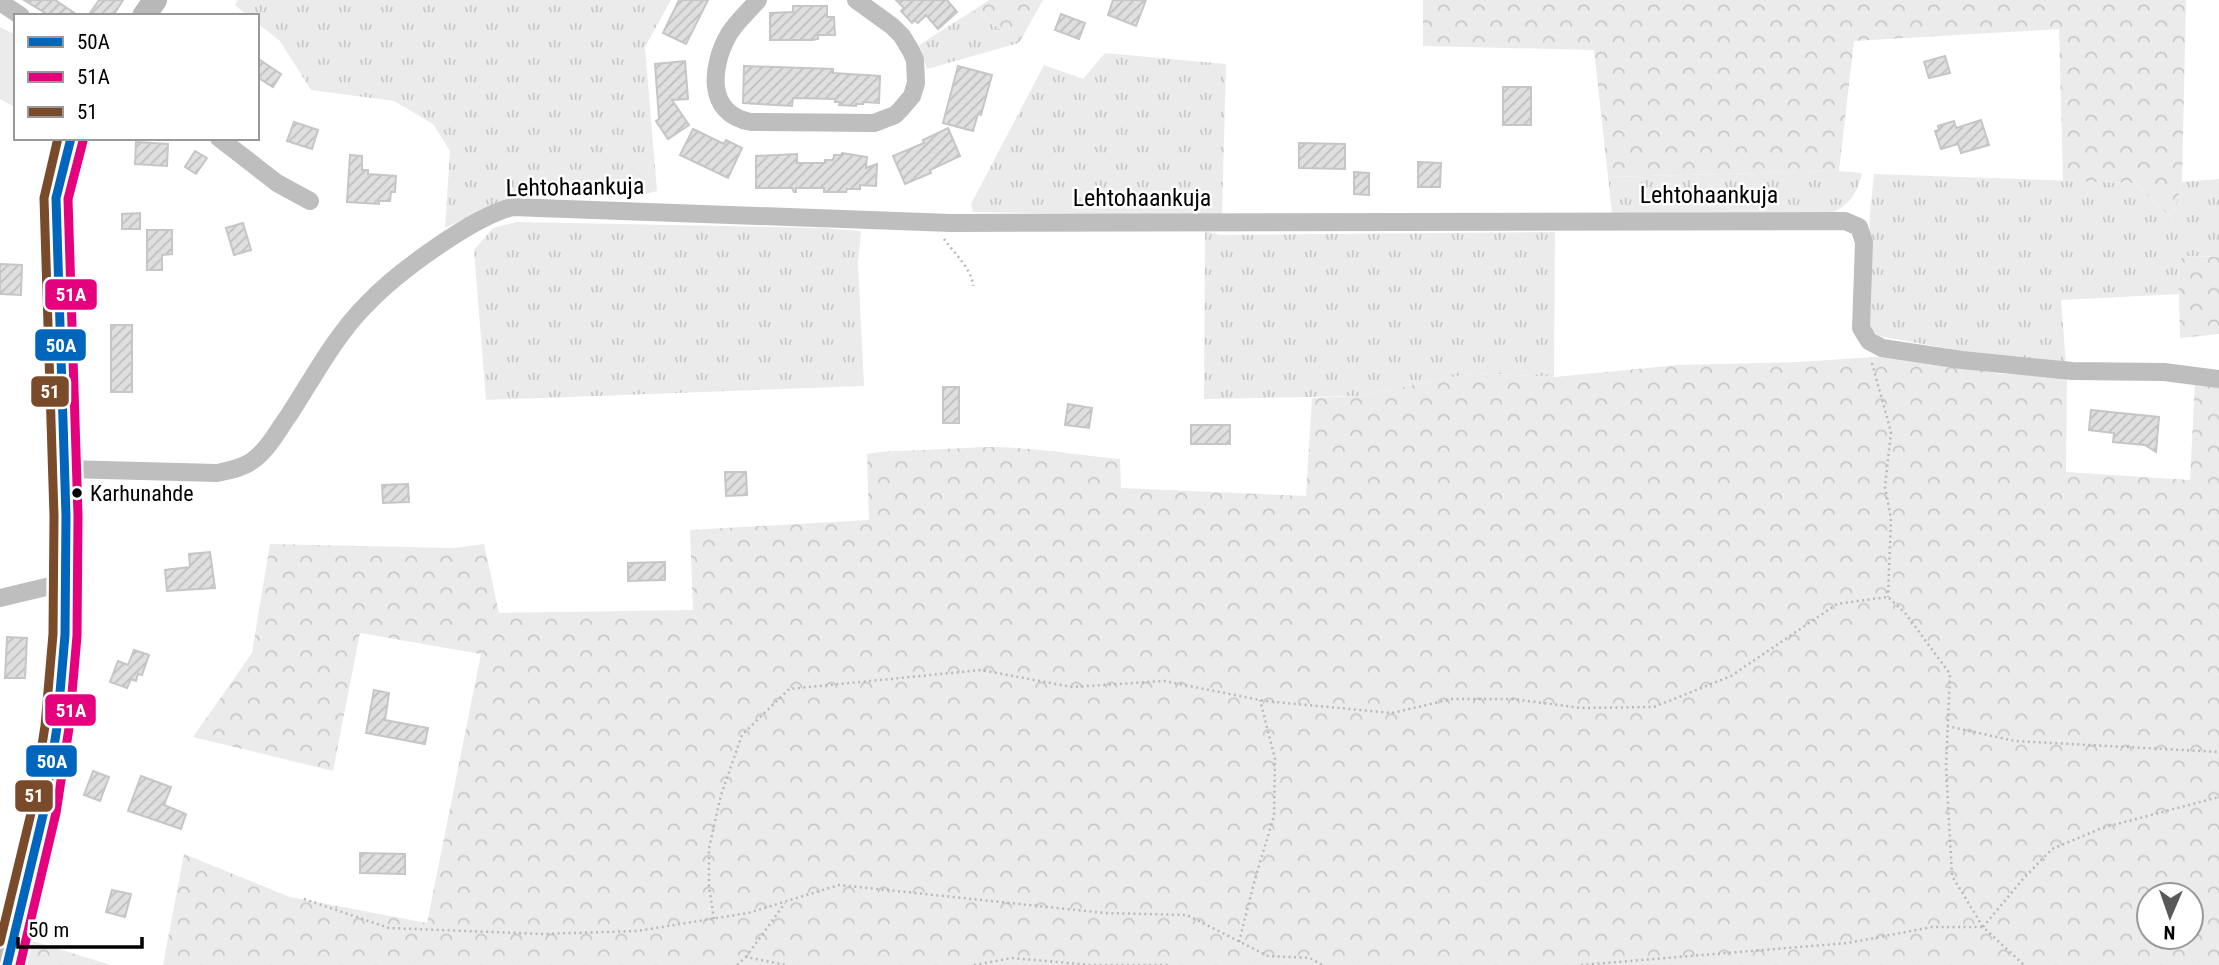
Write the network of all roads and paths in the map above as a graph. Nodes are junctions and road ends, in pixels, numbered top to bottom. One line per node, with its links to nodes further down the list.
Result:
1 (758, 0): 2 (street)
2 (856, 0)
3 (0, 2): 4 (street)
4 (18, 14)
5 (70, 140): 12 (street)
6 (222, 140): 7 (street)
7 (310, 201)
8 (935, 222): 9 (path); 10 (street, Lehtohaankuja); 12 (street, Lehtohaankuja)
9 (973, 286)
10 (1868, 341): 11 (street); 14 (path)
11 (2219, 379)
12 (65, 469): 13 (street)
13 (67, 582): 15 (street); 26 (street)
14 (1888, 597): 16 (path); 17 (path)
15 (0, 598)
16 (1260, 700): 22 (path); 24 (path)
17 (1947, 726): 18 (path); 23 (path)
18 (2219, 752)
19 (2219, 797): 23 (path)
20 (304, 899): 22 (path)
21 (786, 902): 22 (path); 24 (path); 25 (path)
22 (714, 919)
23 (1983, 927): 32 (path); 33 (path)
24 (1239, 942): 31 (path)
25 (746, 957): 27 (path); 28 (path)
26 (8, 965)
27 (737, 965)
28 (786, 965)
29 (974, 965): 30 (path)
30 (1168, 965)
31 (1322, 965)
32 (1581, 965)
33 (2024, 965)

